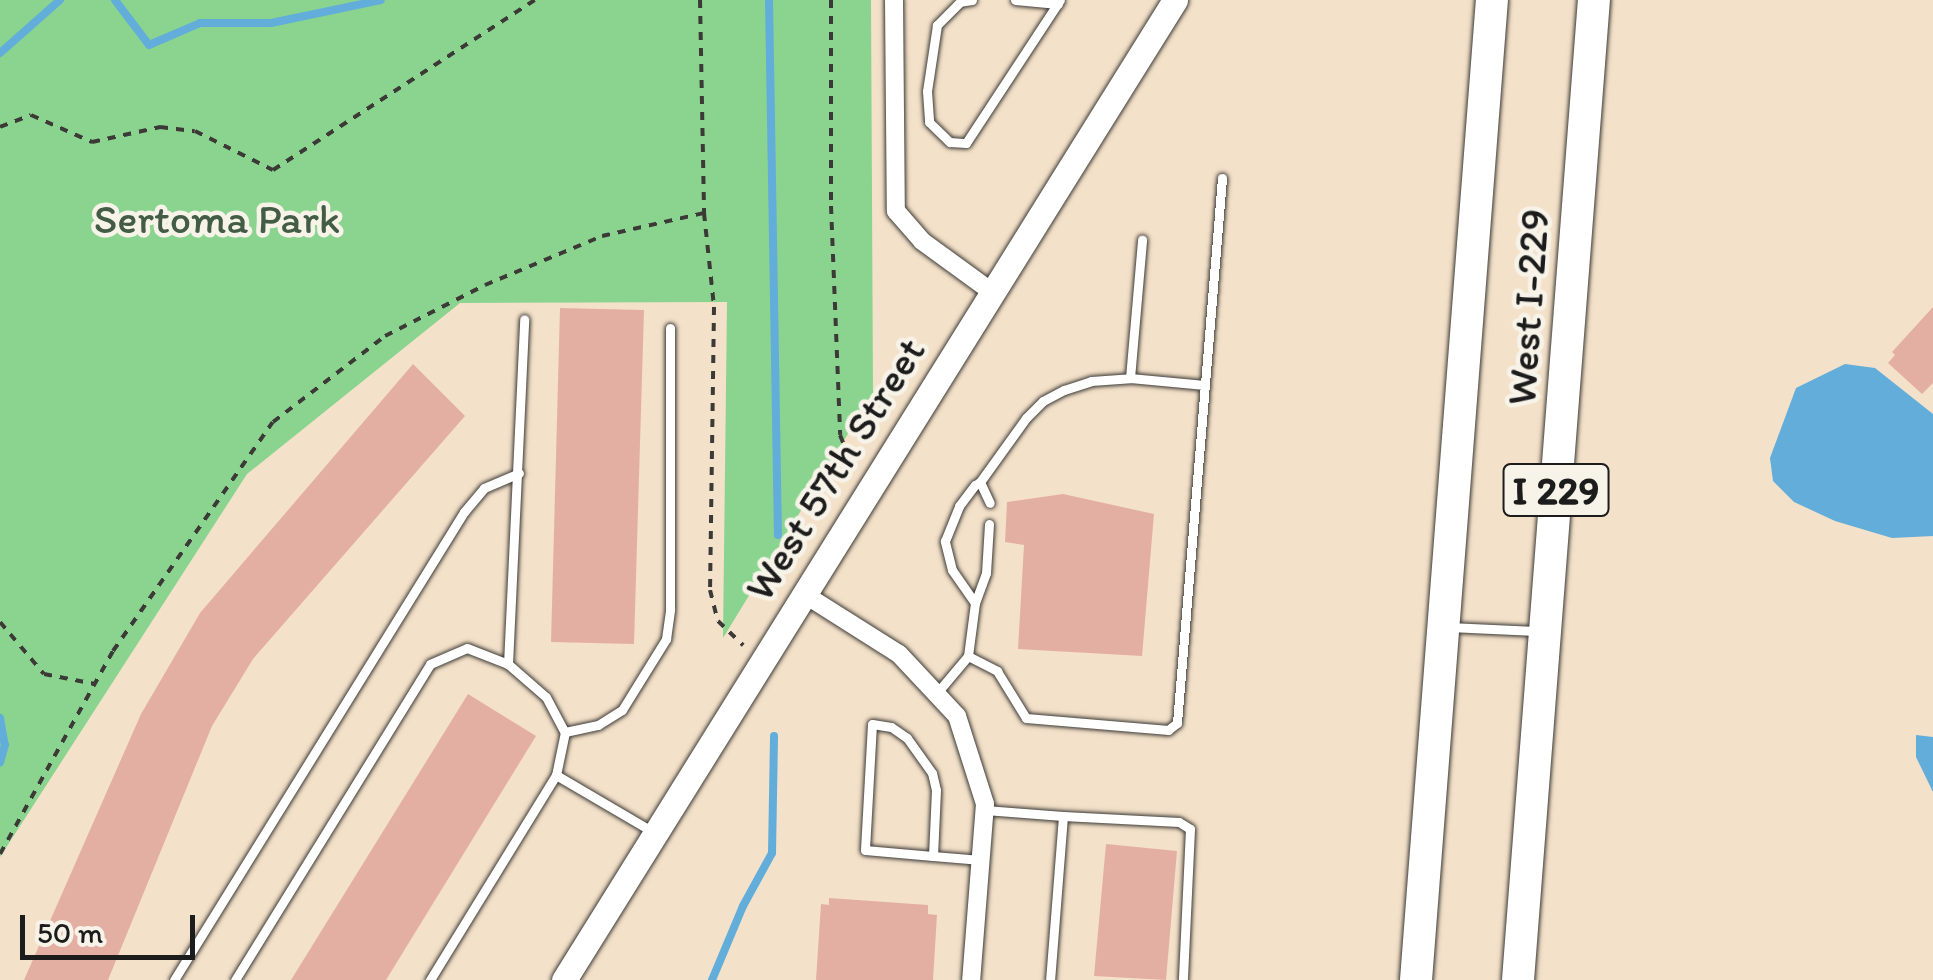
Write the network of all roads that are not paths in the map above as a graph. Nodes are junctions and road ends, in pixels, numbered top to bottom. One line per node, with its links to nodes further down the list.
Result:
1 (894, 0): 11 (street)
2 (972, 0): 8 (lane)
3 (1014, 0): 7 (lane)
4 (1175, 0): 11 (main road, West 57th Street)
5 (1492, 0): 22 (highway, West I-229 / I 229)
6 (1594, 0): 23 (highway, West I-229 / I 229)
7 (1036, 1): 8 (lane)
8 (1059, 2)
9 (1222, 178): 15 (lane)
10 (1142, 240): 14 (lane)
11 (992, 292): 20 (main road, West 57th Street)
12 (524, 320): 16 (lane)
13 (670, 328): 27 (lane)
14 (1130, 378): 15 (lane); 17 (lane)
15 (1205, 385): 24 (lane)
16 (519, 473): 25 (lane); 34 (lane)
17 (980, 482): 18 (lane); 21 (lane)
18 (990, 503)
19 (990, 524): 21 (lane)
20 (804, 594): 26 (street); 31 (main road, West 57th Street)
21 (975, 603): 24 (lane)
22 (1445, 627): 23 (lane); 41 (highway, West I-229 / I 229)
23 (1545, 631): 42 (highway, West I-229 / I 229)
24 (968, 656): 26 (lane)
25 (508, 664): 27 (lane); 35 (lane)
26 (936, 694): 29 (street)
27 (565, 732): 28 (lane)
28 (556, 774): 31 (lane); 36 (lane)
29 (985, 810): 30 (lane); 33 (street)
30 (1063, 816): 39 (lane); 40 (lane)
31 (655, 834): 37 (main road, West 57th Street)
32 (934, 856): 32 (lane); 33 (lane)
33 (981, 860): 38 (street)
34 (174, 980)
35 (235, 980)
36 (430, 980)
37 (564, 980)
38 (971, 980)
39 (1050, 980)
40 (1183, 980)
41 (1416, 980)
42 (1518, 980)

